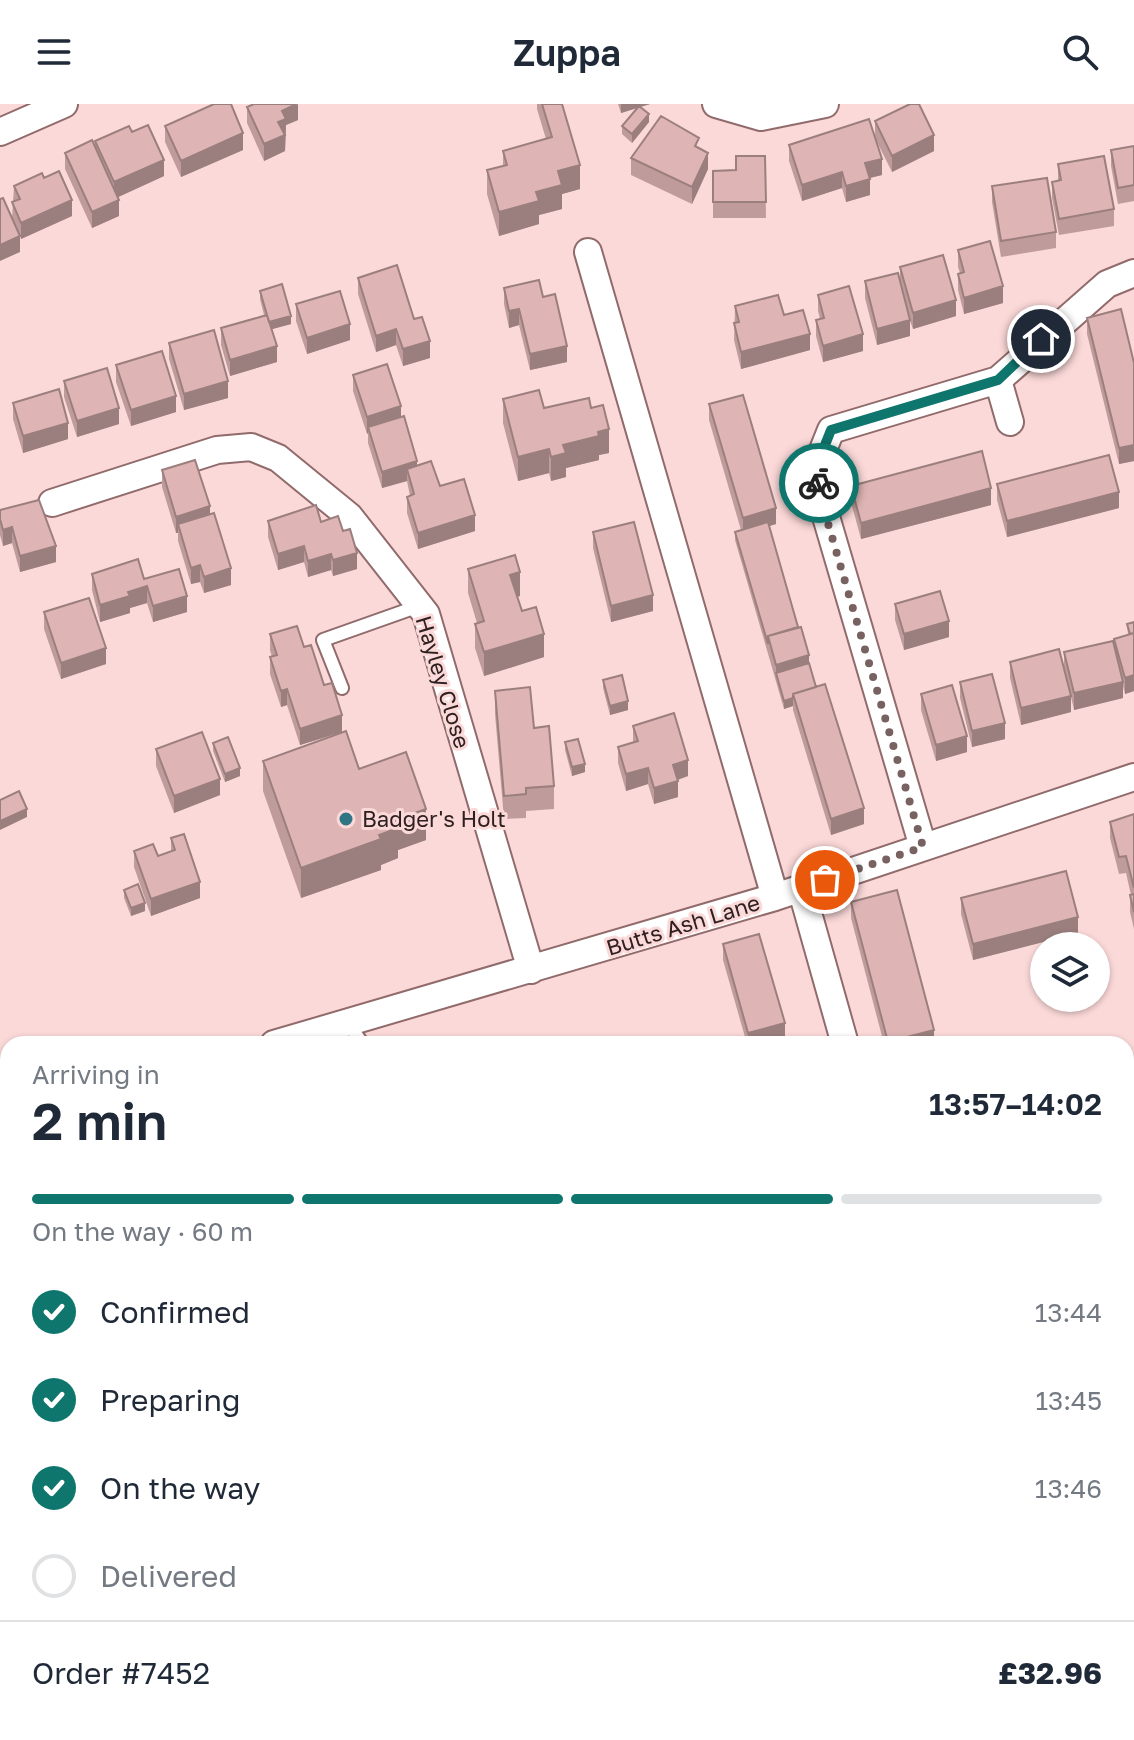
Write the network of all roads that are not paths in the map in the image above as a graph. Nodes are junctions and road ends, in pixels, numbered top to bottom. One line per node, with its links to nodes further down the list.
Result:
1 (64, 104): 4 (street)
2 (716, 104): 3 (street)
3 (825, 104)
4 (0, 132)
5 (588, 252): 15 (street)
6 (1134, 273): 7 (street)
7 (998, 380): 8 (street); 13 (street)
8 (1010, 422)
9 (52, 503): 10 (street, Hayley Close)
10 (419, 606): 11 (lane); 16 (street, Hayley Close)
11 (342, 688)
12 (1134, 777): 13 (street, Butts Ash Lane)
13 (923, 847): 14 (street, Butts Ash Lane)
14 (801, 888): 15 (street, Butts Ash Lane); 20 (street)
15 (775, 897): 16 (street, Butts Ash Lane)
16 (531, 970): 17 (street, Butts Ash Lane)
17 (346, 1021): 18 (street, Butts Ash Lane); 19 (lane)
18 (299, 1036)
19 (357, 1036)
20 (843, 1036)

